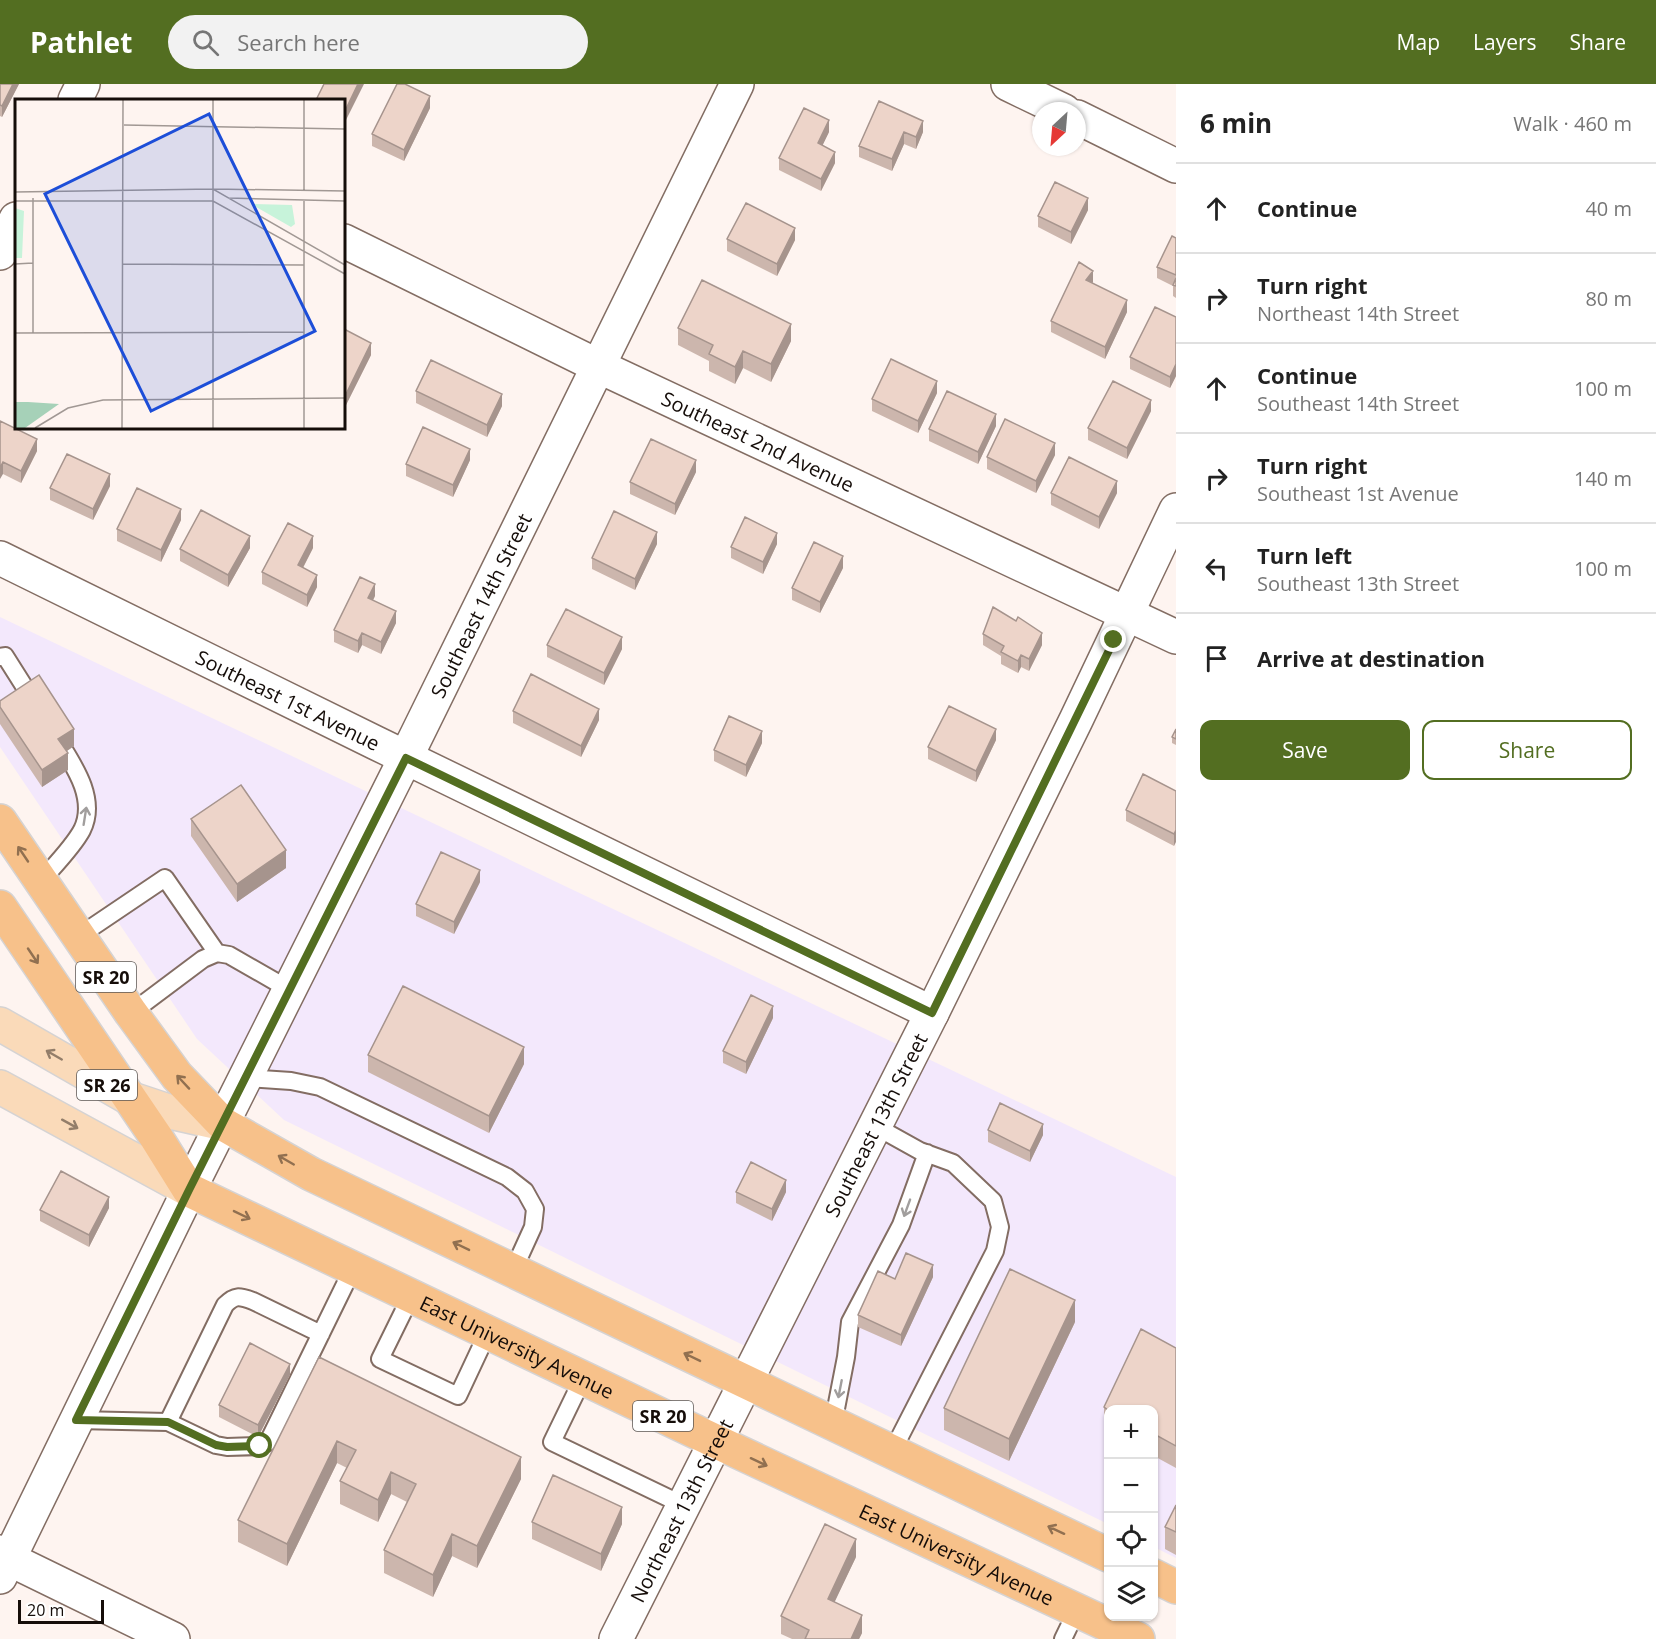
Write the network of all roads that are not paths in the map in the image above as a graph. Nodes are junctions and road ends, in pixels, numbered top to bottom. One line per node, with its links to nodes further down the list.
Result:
1 (82, 84): 4 (street)
2 (737, 84): 11 (street, Southeast 14th Street)
3 (1008, 84): 5 (street)
4 (75, 99)
5 (1045, 102)
6 (1086, 121): 7 (street)
7 (1176, 166)
8 (15, 221): 10 (street)
9 (345, 241): 11 (street, Southeast 2nd Avenue)
10 (0, 253)
11 (598, 366): 14 (street, Southeast 2nd Avenue); 17 (street, Southeast 14th Street)
12 (1176, 510): 14 (street, Southeast 13th Street)
13 (0, 558): 17 (street, Southeast 1st Avenue)
14 (1127, 613): 15 (street, Southeast 2nd Avenue); 25 (street, Southeast 13th Street)
15 (1176, 637)
16 (3, 657): 19 (lane, one-way to 16)
17 (406, 758): 23 (street, Southeast 14th Street); 25 (street, Southeast 1st Avenue)
18 (0, 821): 19 (highway, SR 20, one-way to 18)
19 (41, 881): 21 (highway, SR 20)
20 (0, 907): 29 (highway, SR 20, one-way to 29)
21 (79, 936): 22 (lane); 24 (highway, SR 20)
22 (217, 953): 23 (lane); 24 (lane)
23 (290, 990): 27 (street, Southeast 14th Street)
24 (131, 1013): 30 (highway, SR 20, one-way to 24)
25 (932, 1013): 31 (street, Southeast 13th Street)
26 (0, 1024): 29 (main road, SR 26, one-way to 26)
27 (246, 1078): 30 (street, Southeast 14th Street); 35 (lane)
28 (0, 1087): 33 (main road, East University Avenue / SR 26, one-way to 33)
29 (129, 1098): 30 (main road, SR 26); 33 (highway, SR 20)
30 (223, 1124): 33 (street, Southeast 14th Street); 35 (highway, SR 20, one-way to 30)
31 (875, 1126): 32 (lane); 40 (street, Southeast 13th Street)
32 (927, 1153): 43 (lane, one-way to 43); 45 (lane)
33 (189, 1190): 34 (highway, East University Avenue / SR 20, one-way to 34); 41 (street, Southeast 14th Street)
34 (353, 1268): 36 (highway, East University Avenue / SR 20); 38 (lane)
35 (513, 1271): 40 (highway, SR 20, one-way to 35)
36 (411, 1296): 37 (highway, East University Avenue / SR 20); 37 (lane)
37 (488, 1332): 39 (highway, East University Avenue / SR 20)
38 (321, 1334): 42 (lane); 42 (lane)
39 (583, 1378): 44 (highway, East University Avenue / SR 20); 46 (lane)
40 (745, 1383): 43 (highway, SR 20); 44 (street, Northeast 13th Street)
41 (76, 1420): 42 (lane); 48 (street, Southeast 14th Street)
42 (168, 1422)
43 (832, 1424): 45 (highway, SR 20)
44 (716, 1441): 46 (street, Northeast 13th Street); 51 (highway, East University Avenue / SR 20, one-way to 51)
45 (892, 1452): 47 (highway, SR 20, one-way to 45)
46 (683, 1505): 53 (street, Northeast 13th Street)
47 (1104, 1553)
48 (3, 1563): 52 (street)
49 (1158, 1578): 50 (highway)
50 (1176, 1587)
51 (1077, 1610): 54 (lane); 55 (highway, East University Avenue / SR 20)
52 (173, 1639)
53 (616, 1639)
54 (1063, 1639)
55 (1138, 1639)

